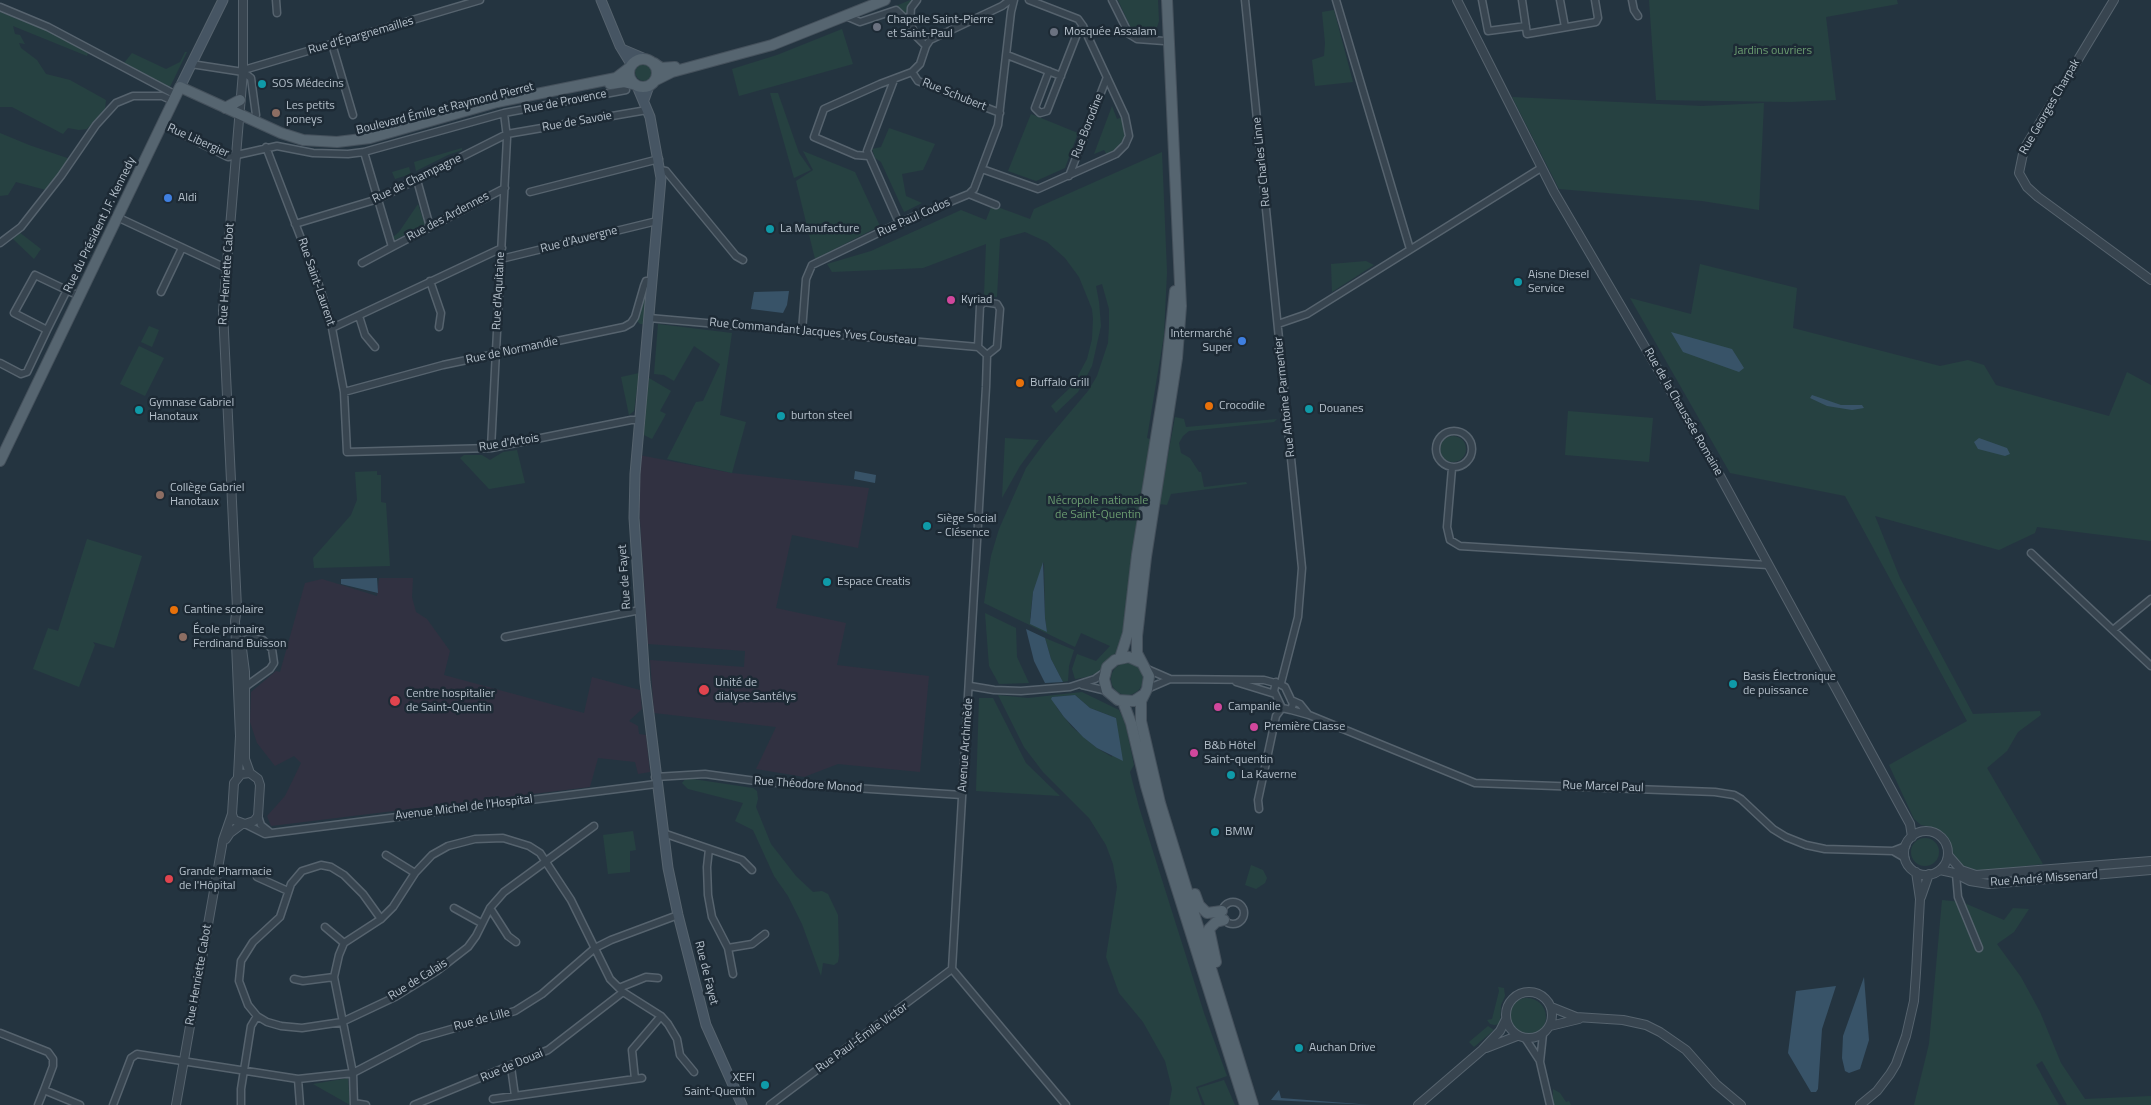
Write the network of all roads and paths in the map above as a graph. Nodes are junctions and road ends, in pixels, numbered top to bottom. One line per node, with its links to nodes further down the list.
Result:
1 (223, 0): 39 (main road, Rue du Président J.F. Kennedy)
2 (243, 0): 42 (street, Rue Henriette Cabot)
3 (276, 0): 25 (street)
4 (480, 0): 33 (street, Rue d'Épargnemailles)
5 (601, 0): 35 (main road)
6 (873, 0): 38 (main road)
7 (885, 0): 26 (main road)
8 (917, 0): 28 (street)
9 (1010, 0): 34 (street)
10 (1014, 0): 36 (street)
11 (1029, 0): 29 (street)
12 (1112, 0): 32 (street)
13 (1162, 0): 32 (main road)
14 (1167, 0): 32 (main road)
15 (1245, 0): 99 (street, Rue Charles Linne)
16 (1336, 0): 86 (street)
17 (1457, 0): 67 (street, Rue de la Chaussée Romaine)
18 (1482, 0): 30 (street)
19 (1522, 0): 30 (street)
20 (1560, 0): 31 (street)
21 (1595, 0): 31 (street)
22 (1632, 0): 27 (street)
23 (2114, 0): 91 (street, Rue Georges Charpak)
24 (0, 7): 49 (street)
25 (277, 13)
26 (846, 16): 28 (street); 47 (main road)
27 (1638, 16)
28 (910, 23): 34 (street)
29 (1083, 26): 44 (street); 45 (street)
30 (1526, 26): 31 (street)
31 (1564, 27)
32 (1166, 41): 124 (main road); 125 (main road)
33 (332, 44): 42 (street, Rue d'Épargnemailles); 58 (street)
34 (926, 46): 43 (street)
35 (624, 50): 37 (main road); 40 (main road)
36 (1007, 55): 41 (street); 55 (street)
37 (643, 58): 38 (main road); 40 (main road)
38 (654, 63): 47 (main road)
39 (191, 64): 42 (street); 49 (main road, Rue du Président J.F. Kennedy)
40 (630, 66): 48 (main road); 56 (main road, Boulevard Émile et Raymond Pierret)
41 (1049, 71): 44 (street); 44 (street)
42 (242, 72): 50 (street, Rue Henriette Cabot); 57 (street)
43 (912, 72): 46 (street); 55 (street, Rue Schubert)
44 (1061, 76)
45 (1107, 77): 70 (street, Rue Borodine); 70 (street)
46 (894, 80): 64 (street); 64 (street)
47 (652, 83): 48 (main road); 51 (main road)
48 (632, 87): 51 (main road, Rue de Fayet); 54 (street, Rue de Provence); 61 (main road, Boulevard Émile et Raymond Pierret)
49 (177, 94): 52 (main road, Boulevard Émile et Raymond Pierret); 59 (main road, Rue du Président J.F. Kennedy); 82 (street)
50 (240, 100): 52 (main road); 56 (street, Rue Henriette Cabot)
51 (644, 100): 53 (main road, Rue de Fayet)
52 (225, 108): 56 (main road, Boulevard Émile et Raymond Pierret)
53 (647, 110): 60 (street, Rue de Savoie); 66 (main road, Rue de Fayet)
54 (504, 113): 60 (street, Rue d'Aquitaine); 63 (street, Boulevard Émile et Raymond Pierret)
55 (1000, 113): 68 (street)
56 (239, 115): 61 (main road, Boulevard Émile et Raymond Pierret); 65 (street, Rue Henriette Cabot)
57 (256, 115)
58 (353, 115)
59 (162, 124): 65 (street, Rue Libergier); 77 (main road, Rue du Président J.F. Kennedy)
60 (507, 134): 71 (street, Rue de Champagne); 72 (street, Rue d'Aquitaine)
61 (295, 146): 62 (street, Boulevard Émile et Raymond Pierret); 63 (street, Boulevard Émile et Raymond Pierret)
62 (266, 147): 65 (street); 80 (street, Rue Saint-Laurent)
63 (364, 152): 75 (street, Rue des Ardennes)
64 (868, 156): 79 (street)
65 (235, 157): 90 (street, Rue Henriette Cabot)
66 (659, 160): 69 (main road, Rue de Fayet); 73 (street)
67 (1541, 168): 86 (street, Rue Antoine Parmentier); 116 (street, Rue de la Chaussée Romaine)
68 (982, 169): 70 (street); 74 (street)
69 (660, 170): 78 (main road, Rue de Fayet); 88 (street)
70 (1068, 176)
71 (417, 180): 75 (street, Rue de Champagne); 81 (street)
72 (505, 188): 81 (street, Rue des Ardennes); 85 (street, Rue d'Aquitaine)
73 (530, 192)
74 (969, 194): 76 (street); 79 (street, Rue Paul Codos)
75 (378, 200): 80 (street, Rue de Champagne); 83 (street, Rue des Ardennes)
76 (996, 205)
77 (117, 217): 84 (street); 96 (main road, Rue du Président J.F. Kennedy)
78 (657, 221): 87 (street, Rue d'Auvergne); 93 (main road, Rue de Fayet)
79 (899, 223): 103 (street, Rue Paul Codos)
80 (295, 224): 101 (street, Rue Saint-Laurent)
81 (430, 227): 83 (street, Rue des Ardennes)
82 (0, 243)
83 (392, 247): 89 (street, Rue des Ardennes)
84 (182, 248): 90 (street); 95 (street)
85 (502, 248): 87 (street, Rue d'Aquitaine); 92 (street)
86 (1410, 249): 99 (street, Rue Antoine Parmentier)
87 (501, 259): 106 (street, Rue d'Aquitaine)
88 (743, 260)
89 (362, 263)
90 (226, 268): 118 (street, Rue Henriette Cabot)
91 (2151, 280)
92 (430, 281): 97 (street); 100 (street)
93 (652, 281): 98 (main road, Rue de Fayet); 106 (street, Rue de Normandie)
94 (67, 290): 96 (street); 102 (street); 102 (street)
95 (161, 292)
96 (79, 296): 113 (main road, Rue du Président J.F. Kennedy)
97 (360, 316): 101 (street); 104 (street)
98 (649, 318): 103 (street, Rue Commandant Jacques Yves Cousteau); 110 (main road, Rue de Fayet)
99 (1278, 324): 130 (street, Rue Antoine Parmentier)
100 (439, 327)
101 (332, 328): 109 (street, Rue Saint-Laurent)
102 (47, 330): 108 (street)
103 (802, 331): 105 (street, Rue Commandant Jacques Yves Cousteau)
104 (375, 346)
105 (978, 347): 107 (street); 107 (street)
106 (496, 354): 109 (street, Rue de Normandie); 111 (street, Rue d'Aquitaine)
107 (987, 355): 132 (street, Avenue Archimède)
108 (0, 363)
109 (344, 392): 112 (street, Rue Saint-Laurent)
110 (639, 420): 111 (street, Rue d'Artois); 119 (main road, Rue de Fayet)
111 (491, 448): 112 (street, Rue d'Artois)
112 (347, 452)
113 (0, 461)
114 (1452, 468): 114 (street); 116 (street)
115 (2031, 554): 120 (street)
116 (1768, 565): 151 (street, Rue de la Chaussée Romaine)
117 (2151, 599): 120 (street)
118 (236, 608): 122 (street, Rue Henriette Cabot); 123 (street, Rue Henriette Cabot)
119 (640, 610): 121 (street); 144 (main road, Rue de Fayet)
120 (2113, 630): 126 (street)
121 (505, 637)
122 (241, 640): 133 (street, Rue Henriette Cabot); 133 (street)
123 (237, 654): 133 (street); 143 (street, Rue Henriette Cabot)
124 (1120, 658): 125 (main road); 127 (main road)
125 (1144, 665): 128 (street); 135 (main road)
126 (2151, 666)
127 (1105, 672): 131 (street); 134 (main road)
128 (1170, 679): 129 (street); 135 (street)
129 (1230, 681): 130 (street); 136 (street)
130 (1278, 683): 136 (street, Rue Antoine Parmentier); 137 (street)
131 (1081, 684): 132 (street); 134 (street)
132 (970, 686): 145 (street, Avenue Archimède)
133 (245, 687): 142 (street, Rue Henriette Cabot)
134 (1107, 691): 138 (main road)
135 (1145, 692): 138 (main road); 146 (main road)
136 (1275, 694): 139 (street)
137 (1291, 700): 140 (street); 141 (street)
138 (1122, 702): 230 (main road)
139 (1282, 708): 140 (street); 147 (street)
140 (1290, 710): 141 (street)
141 (1309, 715): 160 (street, Rue Marcel Paul)
142 (250, 773): 143 (street); 149 (street, Rue Henriette Cabot)
143 (238, 776): 148 (street, Rue Henriette Cabot)
144 (655, 781): 145 (street, Rue Théodore Monod); 154 (street, Avenue Michel de l'Hospital); 155 (main road, Rue de Fayet)
145 (962, 795): 190 (street, Avenue Archimède)
146 (1160, 803): 207 (main road); 207 (main road)
147 (1259, 809)
148 (232, 814): 150 (street); 157 (street, Rue Henriette Cabot)
149 (258, 816): 150 (street); 154 (street)
150 (244, 824): 154 (street, Avenue Michel de l'Hospital); 157 (street)
151 (1910, 824): 153 (street, Rue de la Chaussée Romaine); 156 (street, Rue de la Chaussée Romaine)
152 (594, 826): 164 (street, Rue de Calais)
153 (1923, 832): 156 (street); 162 (street)
154 (272, 833)
155 (663, 833): 159 (street); 180 (main road, Rue de Fayet)
156 (1912, 837): 158 (street)
157 (222, 845): 208 (street, Rue Henriette Cabot)
158 (1906, 846): 160 (street, Rue Marcel Paul); 163 (street)
159 (709, 849): 166 (street); 188 (street)
160 (1893, 851): 163 (street, Rue Marcel Paul)
161 (386, 855): 170 (street)
162 (1948, 855): 167 (street); 173 (street, Rue André Missenard)
163 (1905, 858): 169 (street)
164 (546, 860): 170 (street); 179 (street, Rue de Calais); 187 (street)
165 (2151, 861): 173 (street, Rue André Missenard)
166 (752, 870)
167 (1940, 870): 171 (street); 172 (street, Rue André Missenard)
168 (2151, 870): 175 (street, Rue André Missenard)
169 (1916, 872): 171 (street); 177 (street)
170 (414, 873): 181 (street)
171 (1929, 874): 177 (street)
172 (1956, 874): 175 (street, Rue André Missenard); 189 (street)
173 (1995, 874): 175 (street)
174 (258, 877): 176 (street)
175 (1996, 884)
176 (288, 891): 181 (street); 197 (street)
177 (1920, 899): 235 (street)
178 (454, 908): 182 (street)
179 (490, 908): 182 (street, Rue de Calais); 185 (street)
180 (678, 915): 187 (street, Rue de Lille); 227 (main road, Rue de Fayet)
181 (381, 919): 186 (street)
182 (481, 923): 201 (street, Rue de Calais)
183 (324, 927): 186 (street)
184 (765, 934): 188 (street)
185 (516, 942)
186 (344, 943): 192 (street)
187 (595, 948): 195 (street); 213 (street, Rue de Lille)
188 (728, 948): 191 (street)
189 (1979, 948)
190 (952, 969): 228 (street, Rue Paul-Émile Victor); 229 (street)
191 (733, 974)
192 (334, 978): 194 (street); 201 (street)
193 (658, 978): 195 (street, Rue de Douai)
194 (294, 979)
195 (621, 990): 198 (street); 210 (street, Rue de Douai)
196 (1551, 1007): 199 (street); 200 (street); 202 (street)
197 (257, 1016): 201 (street, Rue de Calais); 211 (street)
198 (661, 1016): 212 (street); 216 (street)
199 (1584, 1018): 202 (street); 234 (street)
200 (1506, 1019): 205 (street); 206 (street)
201 (342, 1022): 213 (street)
202 (1550, 1026): 204 (street)
203 (0, 1033): 215 (street)
204 (1543, 1034): 205 (street); 209 (street)
205 (1521, 1037): 206 (street); 209 (street)
206 (1482, 1050): 232 (street)
207 (1238, 1055): 231 (main road)
208 (184, 1059): 211 (street, Rue de Lille); 221 (street, Rue de Lille); 222 (street, Rue Henriette Cabot)
209 (1540, 1062): 233 (street)
210 (511, 1068): 216 (street); 226 (street, Rue de Douai)
211 (244, 1069): 214 (street, Rue de Lille); 223 (street)
212 (694, 1072)
213 (353, 1073): 214 (street, Rue de Lille); 218 (street)
214 (298, 1079): 224 (street)
215 (44, 1090): 219 (street); 220 (street)
216 (515, 1096): 217 (street)
217 (493, 1099)
218 (354, 1104): 225 (street)
219 (38, 1105)
220 (80, 1105)
221 (113, 1105)
222 (176, 1105)
223 (241, 1105)
224 (300, 1105)
225 (366, 1105)
226 (414, 1105)
227 (742, 1105)
228 (770, 1105)
229 (1066, 1105)
230 (1245, 1105)
231 (1253, 1105)
232 (1418, 1105)
233 (1550, 1105)
234 (1741, 1105)
235 (1860, 1105)

